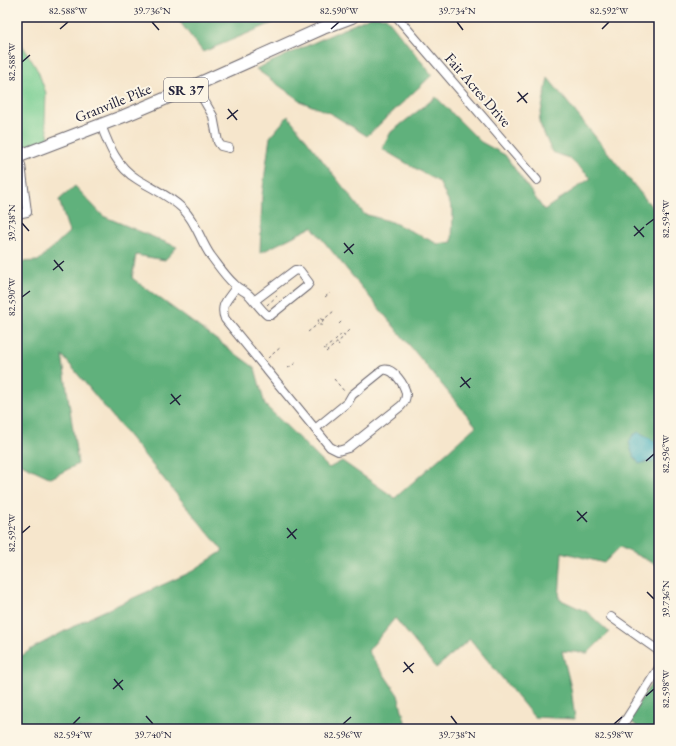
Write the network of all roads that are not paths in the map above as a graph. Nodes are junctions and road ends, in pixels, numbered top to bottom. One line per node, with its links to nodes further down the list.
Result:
1 (352, 17): 3 (highway, Granville Pike / SR 37)
2 (397, 17): 7 (street, Fair Acres Drive)
3 (195, 85): 4 (highway, Granville Pike / SR 37); 5 (street)
4 (101, 125): 6 (highway, Granville Pike / SR 37); 10 (street)
5 (229, 148)
6 (17, 157): 8 (street)
7 (537, 180)
8 (20, 196): 9 (street)
9 (17, 214)
10 (236, 287): 11 (street); 12 (street)
11 (254, 301): 11 (street)
12 (315, 429): 12 (street)
13 (611, 617): 14 (street)
14 (659, 651)
15 (659, 668): 16 (street)
16 (622, 726): 17 (street)
17 (631, 729)

